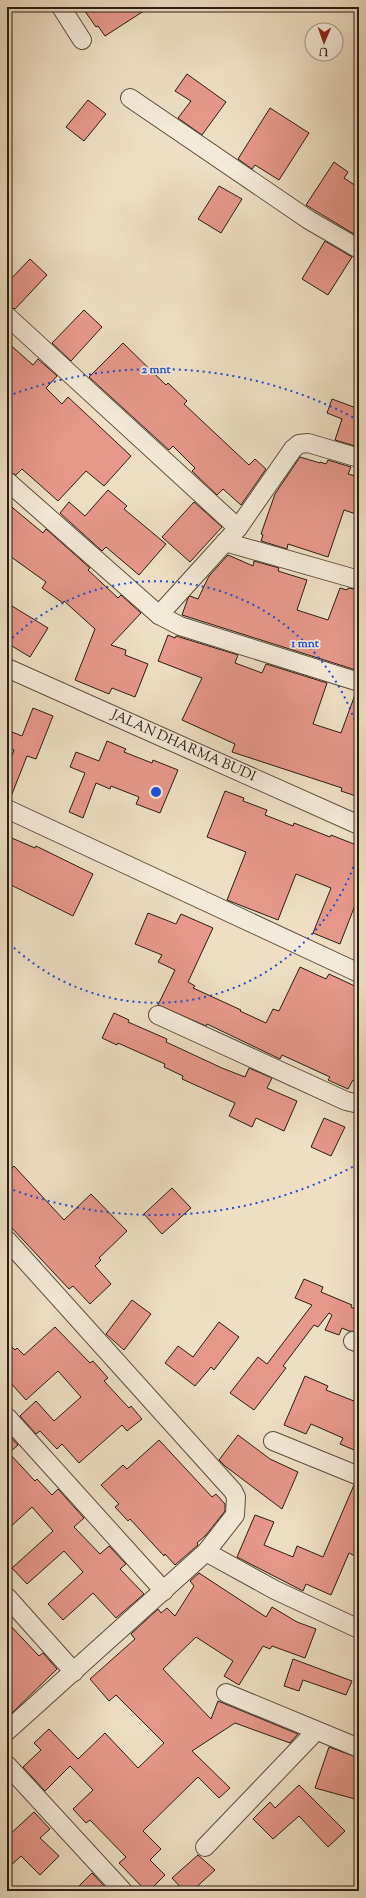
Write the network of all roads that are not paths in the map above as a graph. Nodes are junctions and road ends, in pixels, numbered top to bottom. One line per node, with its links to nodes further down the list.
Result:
1 (61, 7): 2 (street)
2 (82, 40)
3 (130, 98): 4 (street)
4 (359, 249)
5 (7, 316): 8 (street)
6 (359, 458): 8 (street)
7 (7, 481): 11 (street)
8 (238, 528): 9 (street)
9 (225, 542): 10 (street); 11 (street)
10 (359, 580)
11 (159, 615): 13 (street)
12 (7, 668): 15 (street, JALAN DHARMA BUDI)
13 (359, 682)
14 (7, 810): 16 (street)
15 (359, 825)
16 (359, 973)
17 (158, 1015): 18 (street)
18 (359, 1104)
19 (7, 1240): 23 (street)
20 (7, 1417): 24 (street)
21 (273, 1442): 22 (street)
22 (359, 1476)
23 (206, 1552): 24 (street); 26 (street)
24 (164, 1591): 27 (street)
25 (7, 1597): 27 (street)
26 (359, 1629)
27 (74, 1672): 29 (street)
28 (226, 1693): 30 (street)
29 (7, 1731)
30 (316, 1731): 31 (street); 33 (street)
31 (359, 1748)
32 (7, 1765): 34 (street)
33 (205, 1847)
34 (122, 1891)

